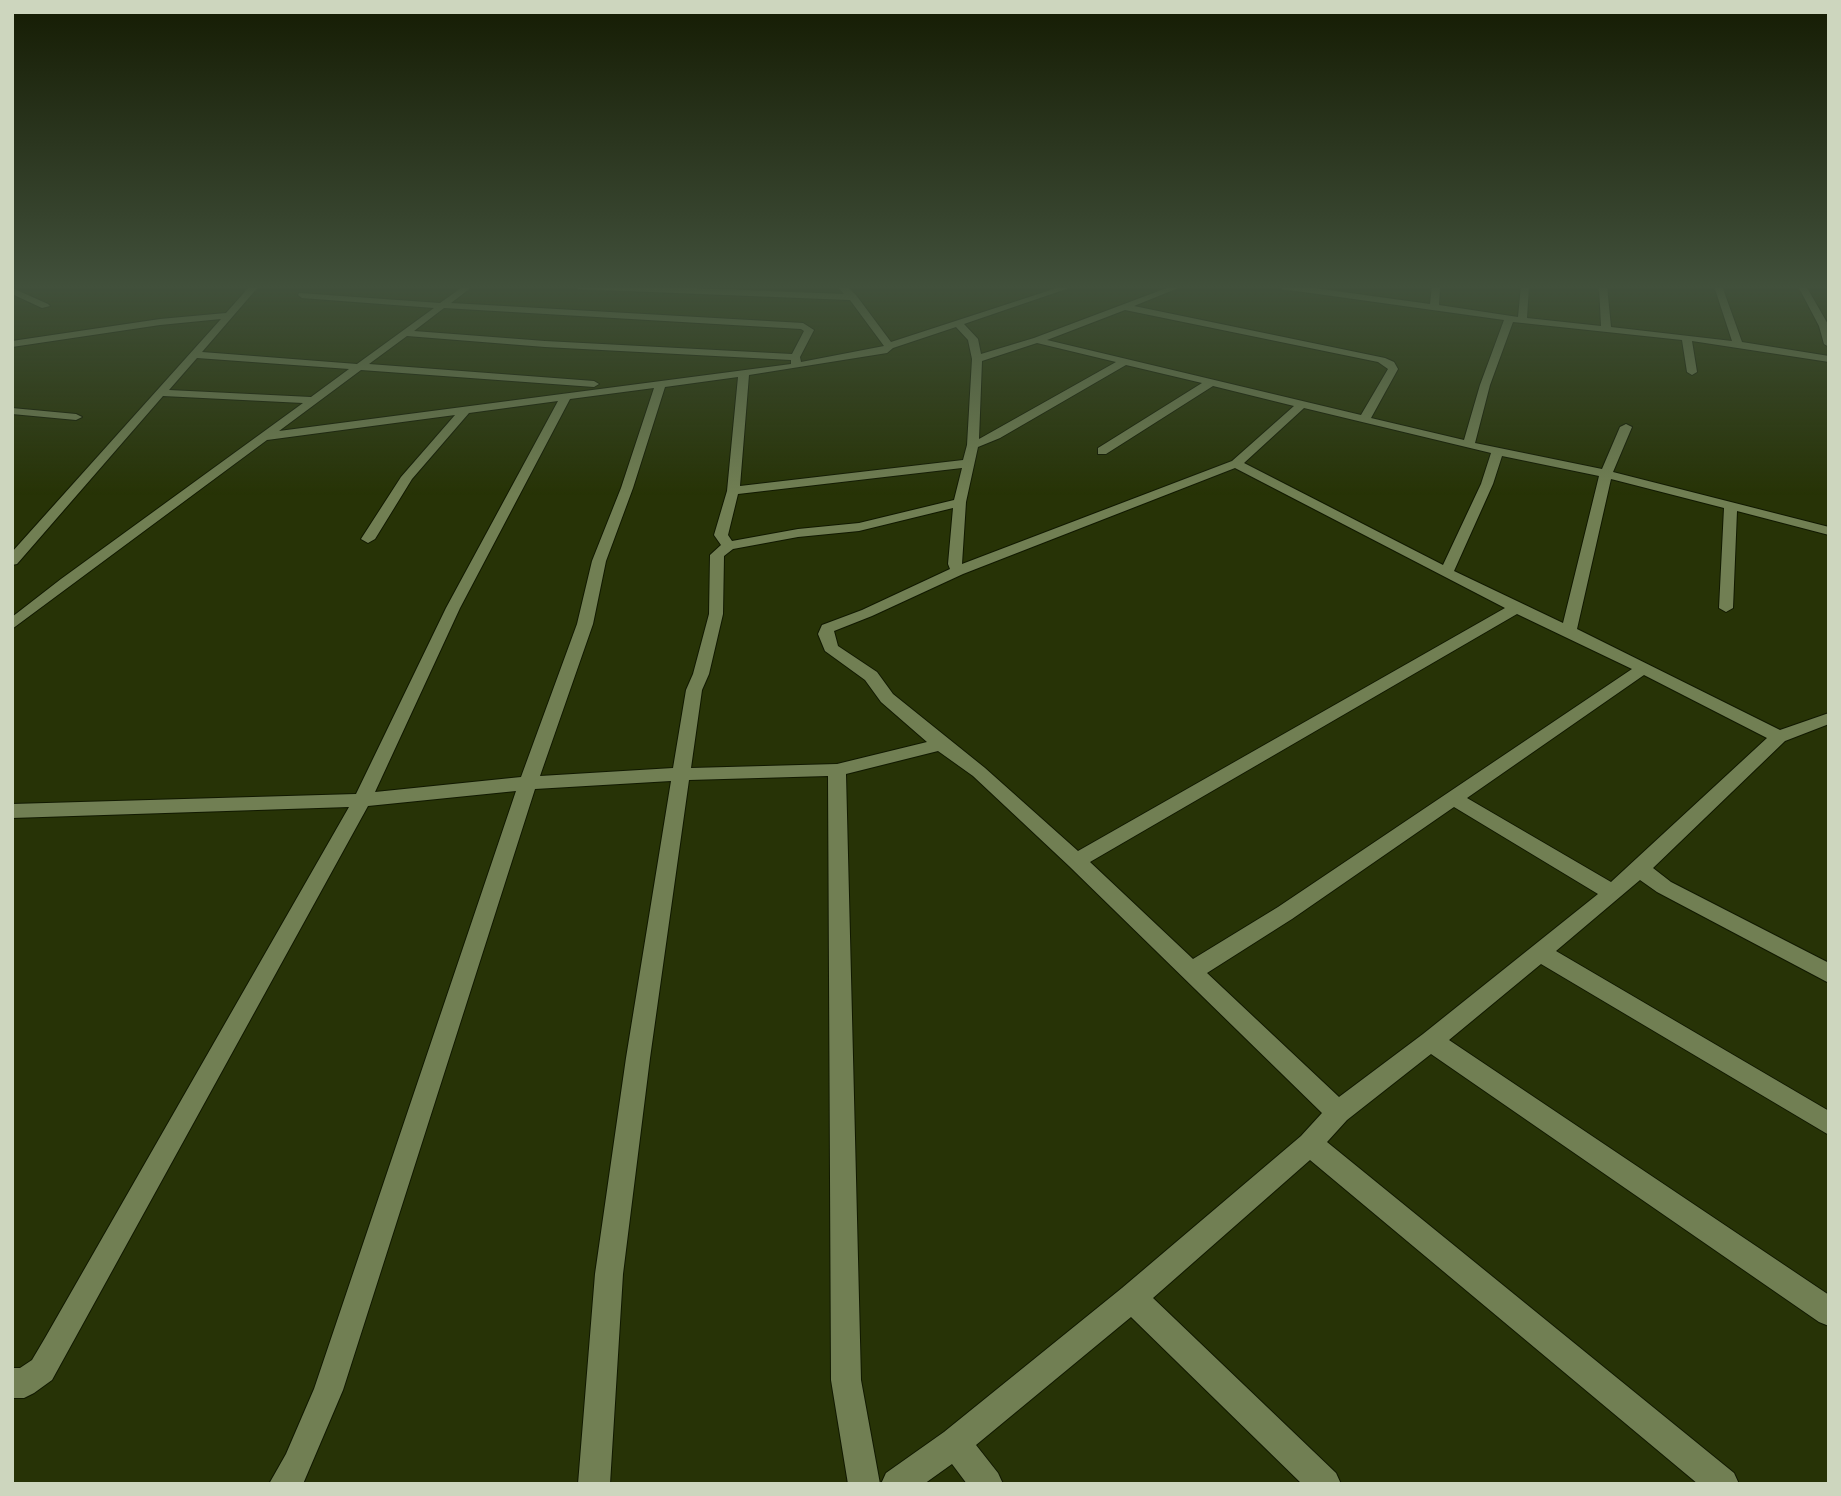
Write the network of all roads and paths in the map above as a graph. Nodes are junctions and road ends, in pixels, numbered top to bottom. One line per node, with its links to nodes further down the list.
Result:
1 (195, 356): 24 (street)
2 (208, 356): 18 (street)
3 (373, 356): 18 (street)
4 (719, 356): 17 (street)
5 (798, 356): 17 (street)
6 (851, 356): 17 (street)
7 (976, 356): 14 (street)
8 (986, 356): 14 (street)
9 (1108, 356): 16 (street)
10 (1361, 356): 31 (street)
11 (1499, 356): 35 (street)
12 (1689, 356): 19 (street)
13 (1808, 356): 15 (street)
14 (976, 359): 34 (street)
15 (1829, 359)
16 (1127, 360): 21 (street); 34 (street)
17 (796, 361): 20 (street)
18 (359, 366): 23 (street); 26 (street)
19 (1692, 372)
20 (744, 373): 22 (street); 41 (street)
21 (1213, 381): 27 (street); 37 (street)
22 (661, 384): 23 (street); 60 (street)
23 (639, 387): 25 (street)
24 (163, 393): 26 (street); 47 (street)
25 (566, 396): 28 (street); 62 (street)
26 (311, 400): 33 (street)
27 (1303, 404): 31 (street); 39 (street)
28 (465, 410): 33 (street); 45 (street)
29 (12, 411): 30 (street)
30 (76, 416)
31 (1365, 419): 35 (street)
32 (1626, 427): 40 (street)
33 (261, 437): 52 (street)
34 (973, 445): 38 (street)
35 (1469, 445): 36 (street)
36 (1498, 450): 40 (street); 49 (street)
37 (1102, 451)
38 (971, 463): 41 (street); 42 (street)
39 (1236, 464): 48 (street); 49 (street)
40 (1606, 474): 43 (street); 53 (street)
41 (733, 491): 46 (street)
42 (960, 502): 46 (street); 48 (street)
43 (1731, 507): 44 (street); 51 (street)
44 (1829, 531)
45 (368, 539)
46 (729, 546): 59 (street)
47 (12, 561)
48 (958, 571): 57 (street)
49 (1447, 571): 50 (street)
50 (1516, 608): 53 (street); 64 (street)
51 (1726, 608)
52 (12, 625)
53 (1570, 631): 54 (street)
54 (1643, 668): 56 (street); 61 (street)
55 (1829, 718): 56 (street)
56 (1779, 737): 65 (street)
57 (941, 744): 58 (street); 64 (street)
58 (837, 770): 59 (street); 80 (street)
59 (682, 774): 60 (street); 79 (street)
60 (528, 783): 62 (street); 78 (street)
61 (1452, 797): 66 (street); 68 (street)
62 (362, 800): 63 (street); 76 (street)
63 (12, 811)
64 (1076, 861): 68 (street)
65 (1639, 868): 66 (street); 69 (street)
66 (1613, 893): 67 (street)
67 (1541, 953): 70 (street); 72 (street)
68 (1192, 971): 71 (street)
69 (1829, 975)
70 (1431, 1041): 71 (street); 75 (street)
71 (1338, 1112): 73 (street)
72 (1829, 1124)
73 (1310, 1144): 74 (street); 84 (street)
74 (1132, 1298): 77 (street); 83 (street)
75 (1829, 1312)
76 (12, 1383)
77 (955, 1443): 81 (street); 82 (street)
78 (285, 1484)
79 (594, 1484)
80 (864, 1484)
81 (897, 1484)
82 (987, 1484)
83 (1325, 1484)
84 (1723, 1484)

